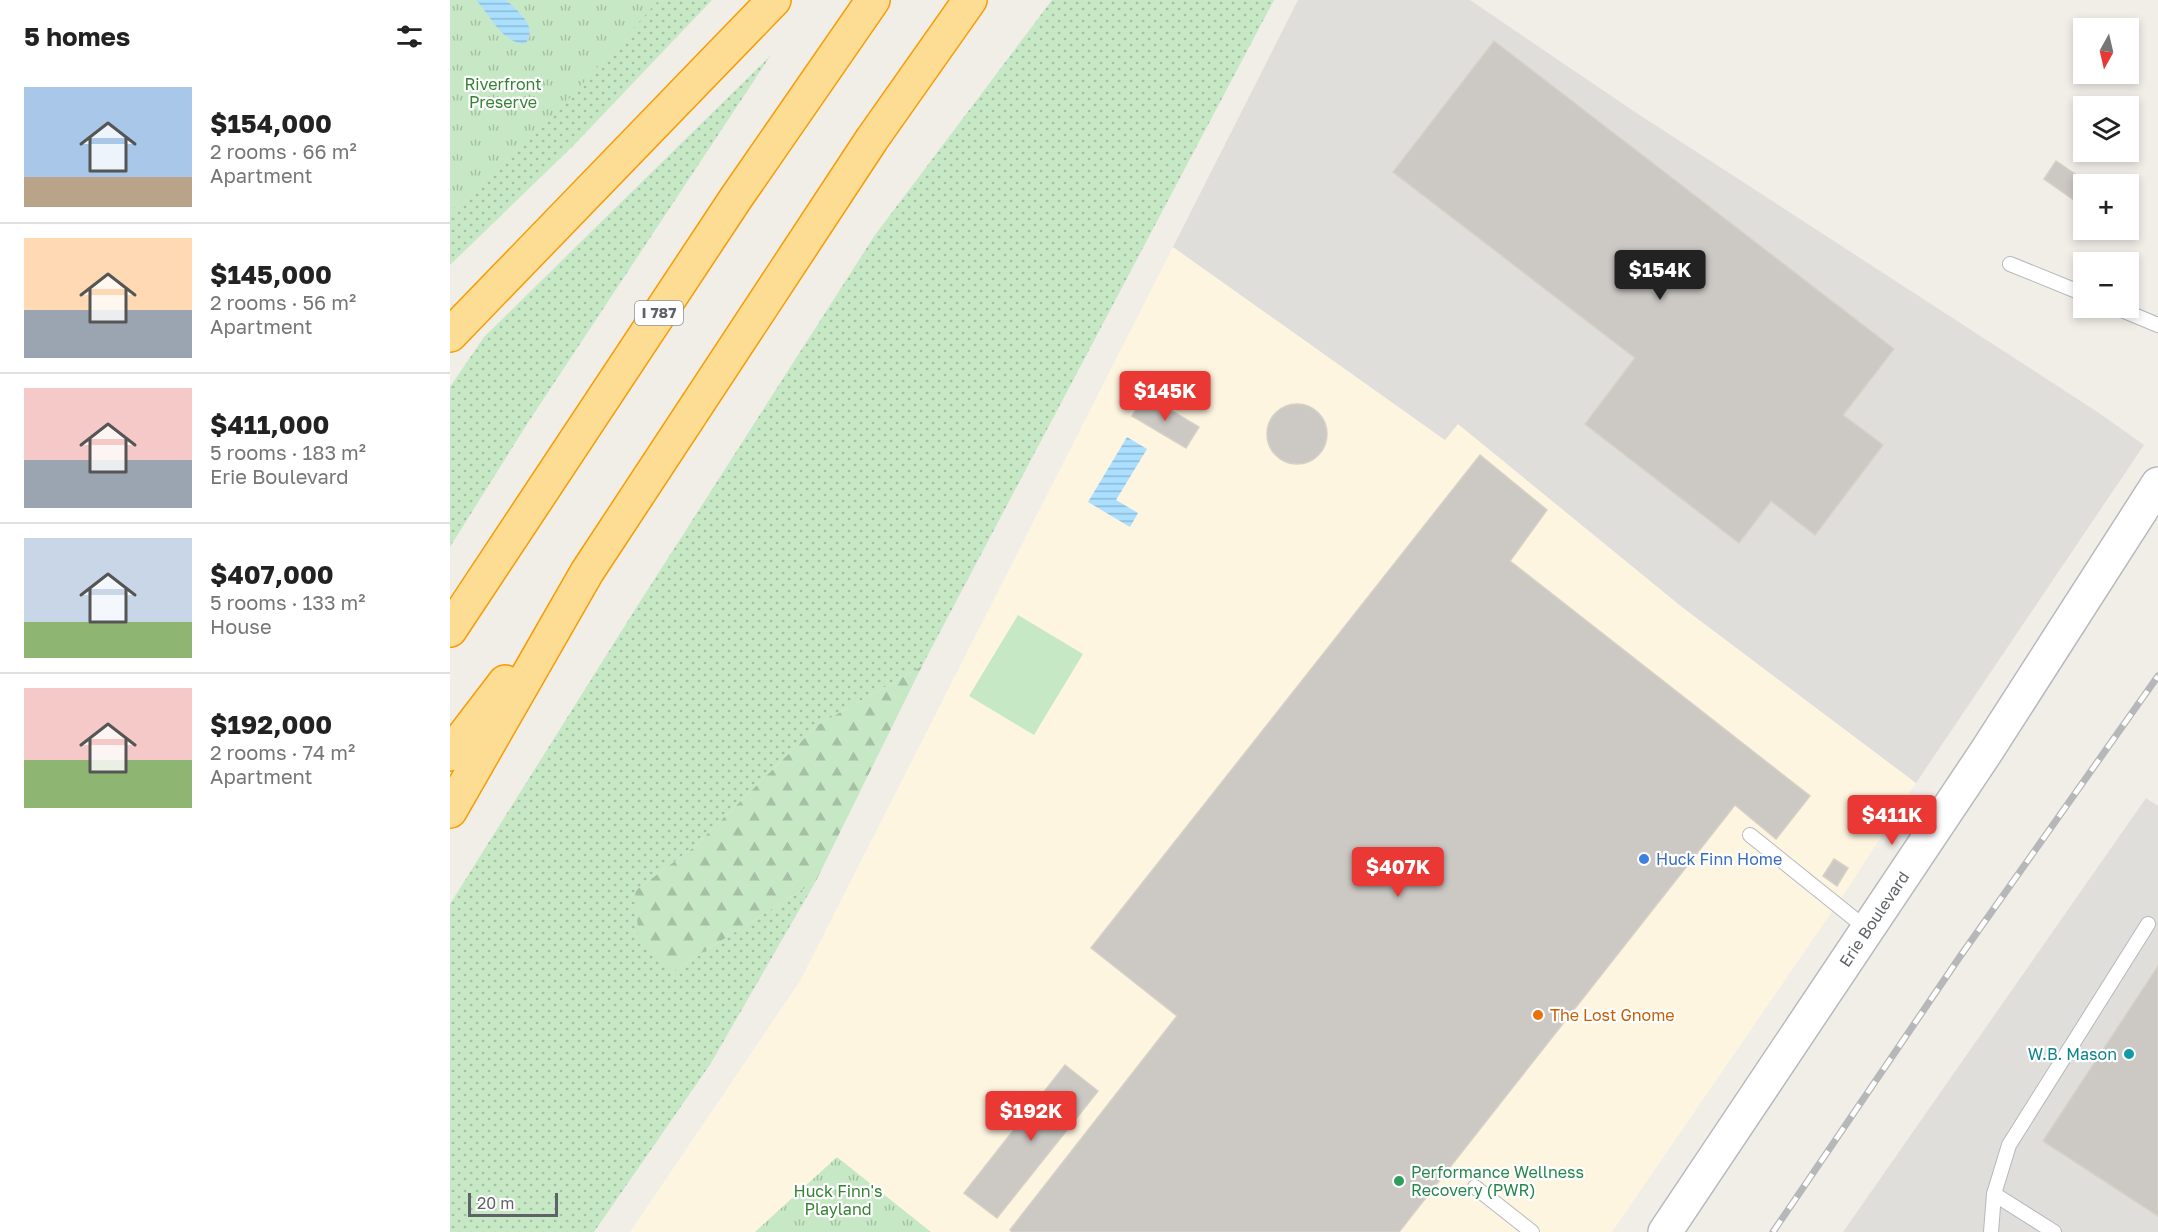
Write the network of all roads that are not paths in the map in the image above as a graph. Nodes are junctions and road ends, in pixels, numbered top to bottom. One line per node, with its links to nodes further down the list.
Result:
1 (774, 0): 8 (highway)
2 (873, 0): 11 (highway, I 787)
3 (970, 0): 10 (highway)
4 (2010, 264): 5 (lane)
5 (2073, 290)
6 (2139, 317): 7 (lane)
7 (2158, 325)
8 (450, 335)
9 (2158, 484): 16 (street, Erie Boulevard)
10 (587, 572): 12 (highway); 13 (highway)
11 (450, 630)
12 (450, 754)
13 (450, 811)
14 (1750, 835): 16 (lane)
15 (2148, 924): 18 (lane)
16 (1867, 929): 20 (street, Erie Boulevard)
17 (1475, 1186): 19 (lane)
18 (1994, 1194): 21 (lane); 22 (lane)
19 (1532, 1232)
20 (1665, 1232)
21 (1990, 1232)
22 (2054, 1232)

